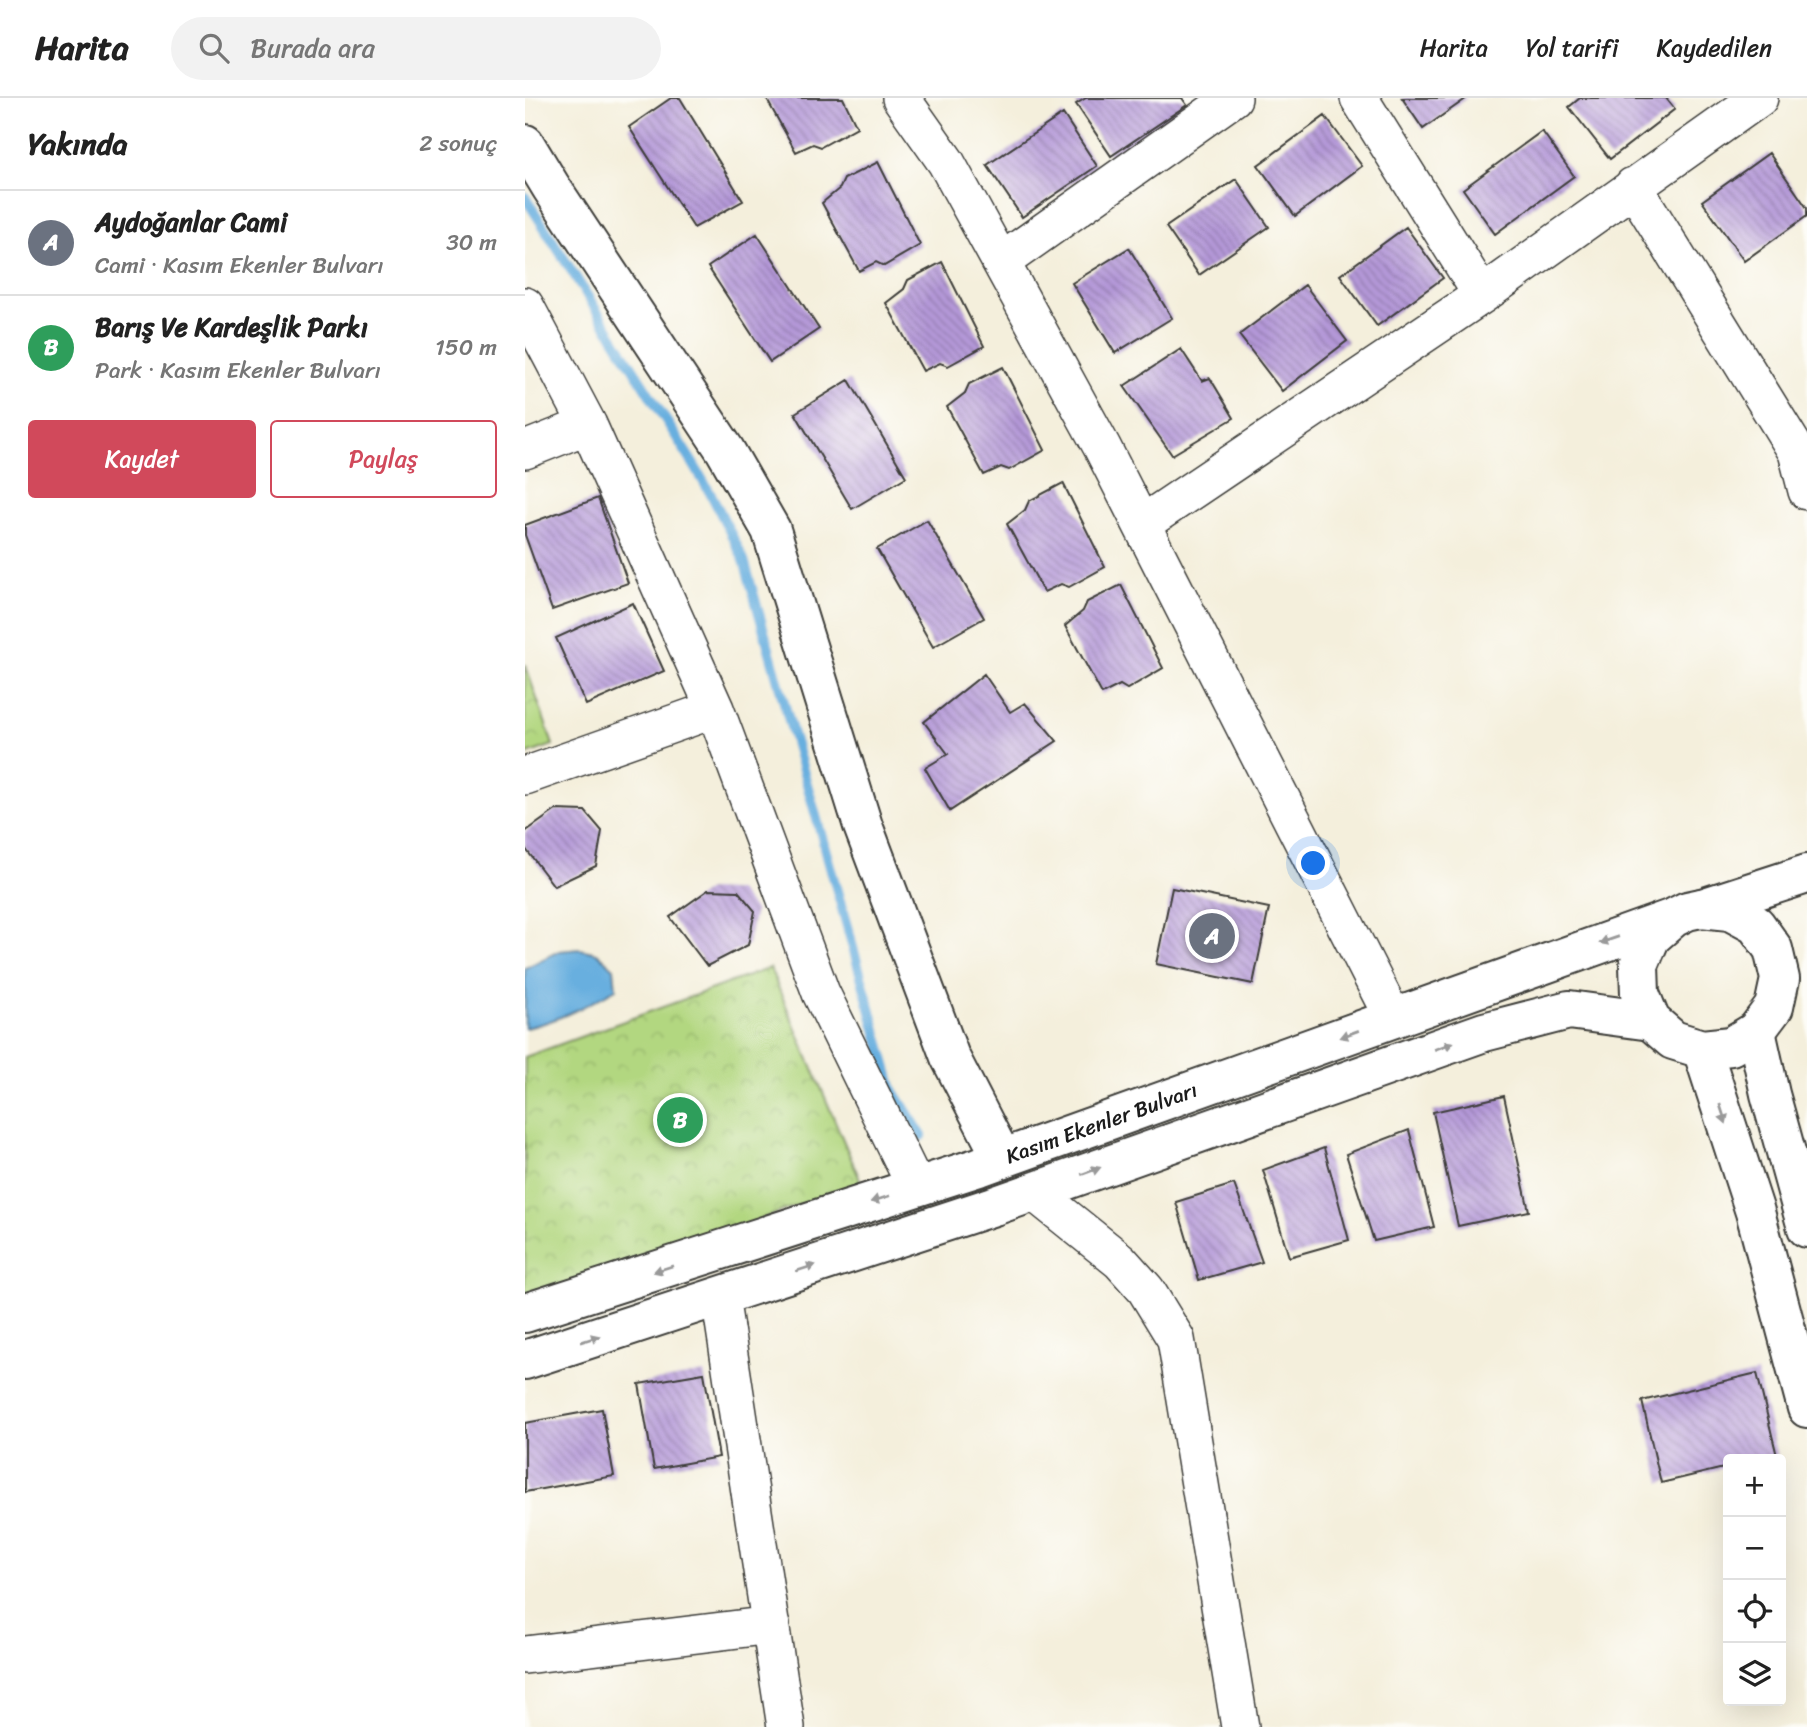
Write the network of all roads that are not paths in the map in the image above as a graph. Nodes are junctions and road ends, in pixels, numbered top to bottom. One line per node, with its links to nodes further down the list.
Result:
1 (901, 98): 7 (street)
2 (1233, 98): 7 (street)
3 (1359, 98): 8 (street)
4 (1759, 98): 6 (street)
5 (525, 144): 24 (street)
6 (1633, 186): 8 (street); 12 (street)
7 (1001, 262): 13 (street)
8 (1482, 295): 13 (street)
9 (525, 306): 10 (street)
10 (588, 425): 11 (street); 14 (street)
11 (525, 450)
12 (1807, 491)
13 (1142, 524): 20 (street)
14 (715, 709): 15 (street); 25 (street)
15 (525, 776)
16 (1807, 874): 17 (street, Kasım Ekenler Bulvarı)
17 (1687, 913): 19 (street); 20 (street, Kasım Ekenler Bulvarı, one-way to 20); 21 (street)
18 (1807, 953): 19 (street)
19 (1780, 979): 22 (street)
20 (1393, 1018): 24 (street, Kasım Ekenler Bulvarı, one-way to 24)
21 (1651, 1021): 23 (street); 26 (street, Kasım Ekenler Bulvarı, one-way to 21)
22 (1756, 1031): 23 (street); 27 (street)
23 (1702, 1049): 31 (street, one-way to 31)
24 (1002, 1158): 25 (street, Kasım Ekenler Bulvarı)
25 (916, 1187): 29 (street, Kasım Ekenler Bulvarı, one-way to 29)
26 (1034, 1192): 28 (street, Kasım Ekenler Bulvarı, one-way to 26); 35 (street)
27 (1807, 1228)
28 (720, 1296): 30 (street, Kasım Ekenler Bulvarı, one-way to 28); 32 (street)
29 (525, 1313)
30 (525, 1360)
31 (1807, 1408)
32 (771, 1625): 33 (street); 34 (street)
33 (525, 1655)
34 (786, 1727)
35 (1240, 1727)

